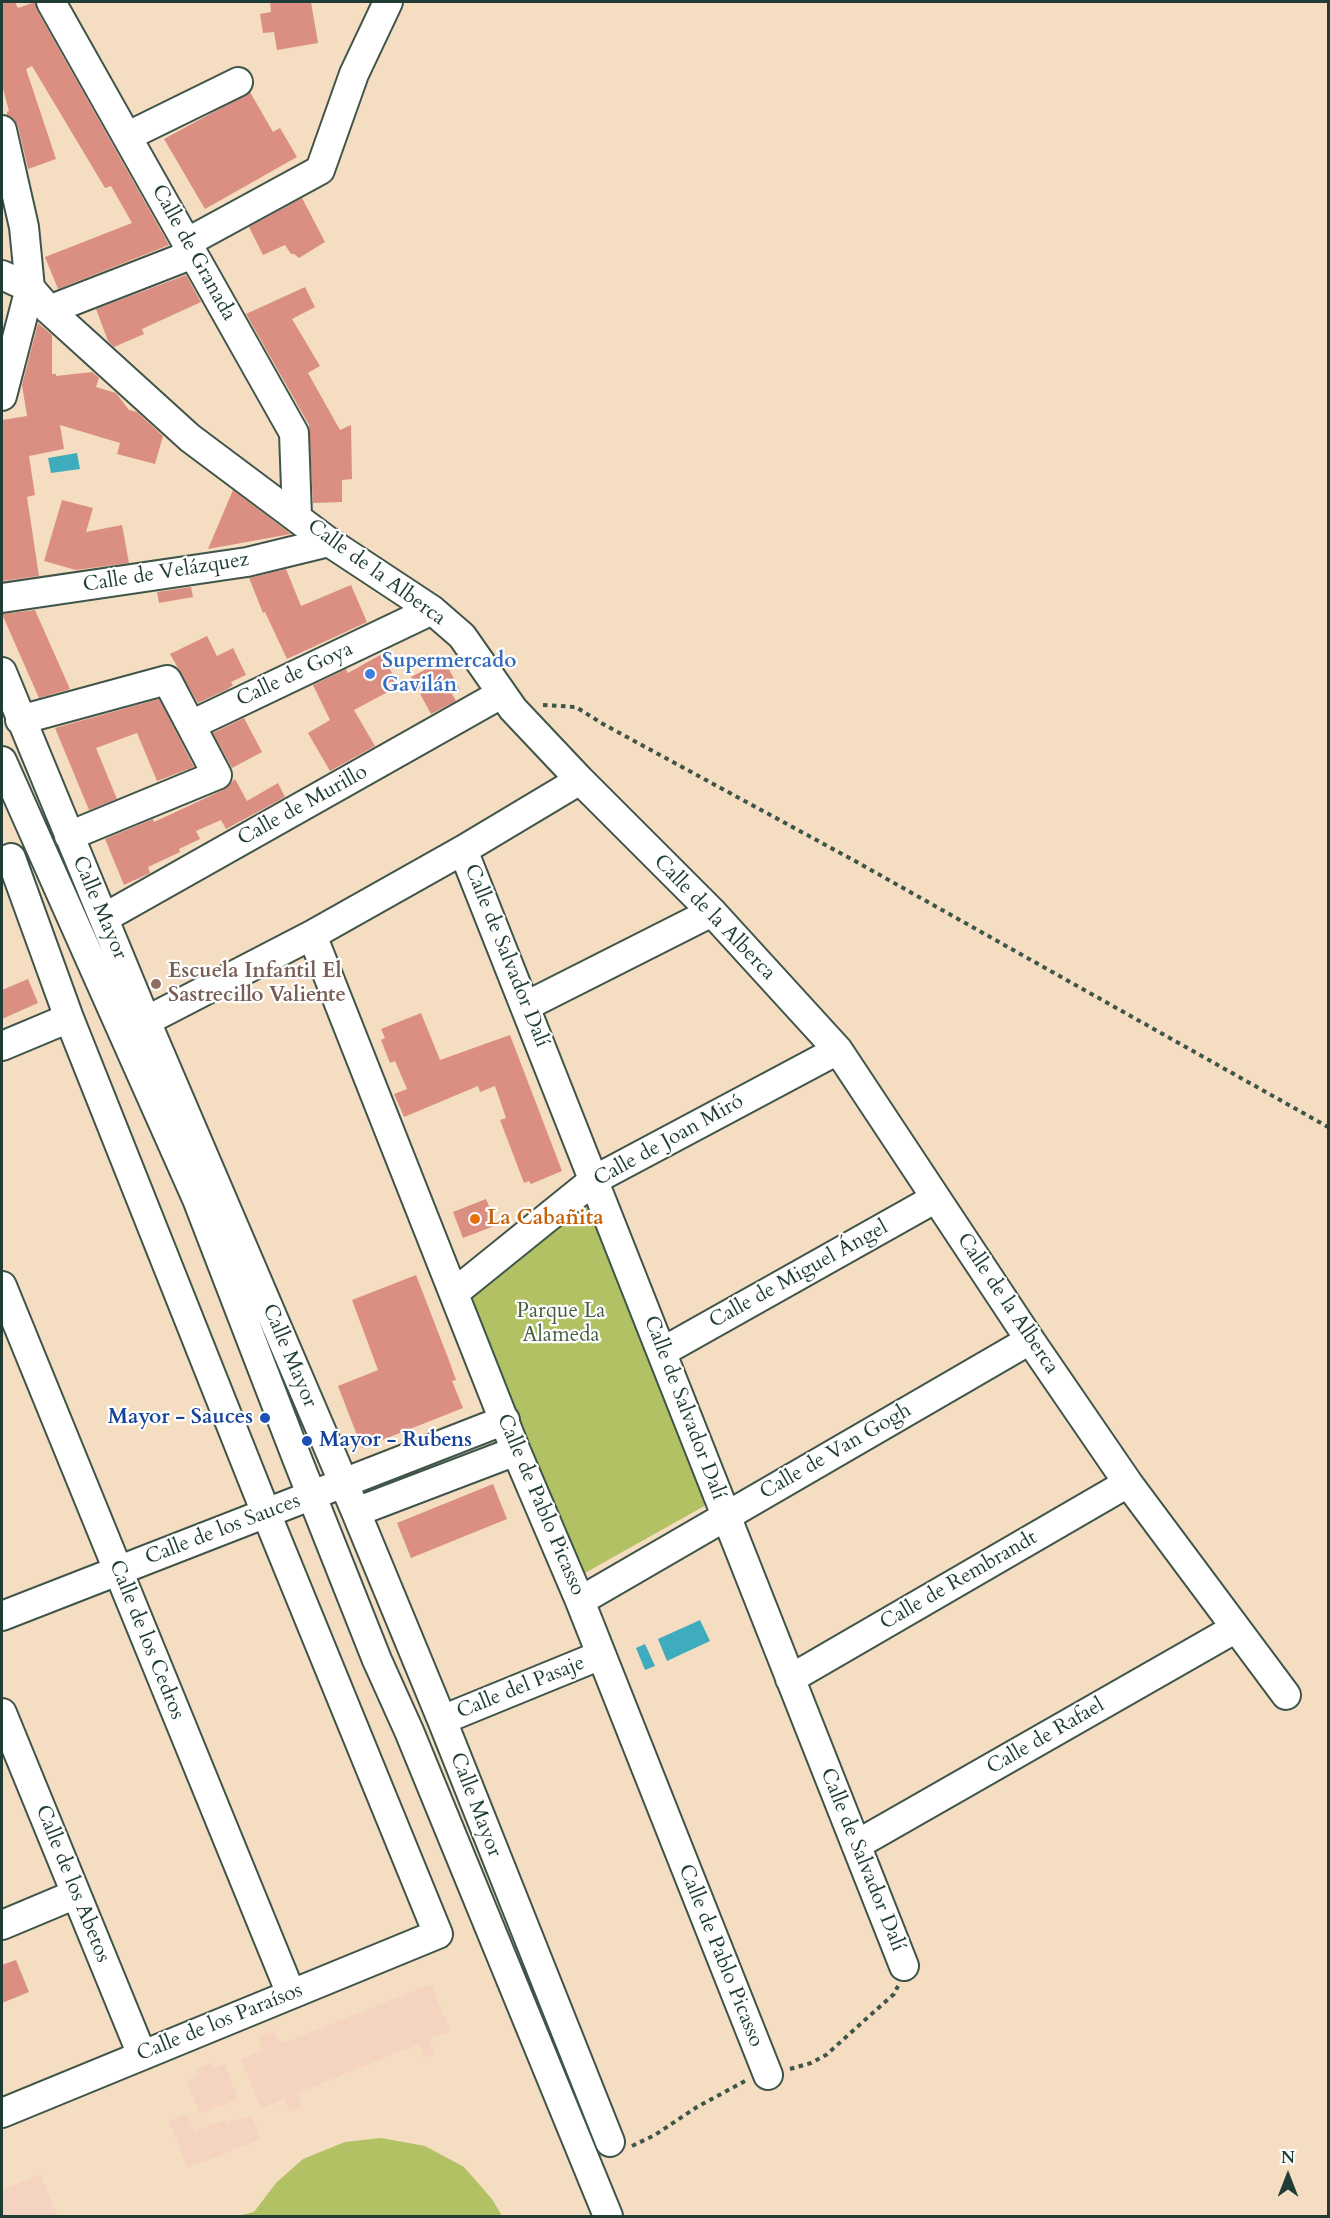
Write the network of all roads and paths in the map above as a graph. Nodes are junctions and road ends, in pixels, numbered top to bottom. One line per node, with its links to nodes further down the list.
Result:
1 (51, 2): 5 (street, Calle de Granada)
2 (388, 2): 6 (street)
3 (238, 82): 5 (street)
4 (2, 130): 8 (street)
5 (128, 136): 6 (street, Calle de Granada)
6 (190, 248): 9 (street); 11 (street, Calle de Granada)
7 (2, 275): 8 (street, Calle de la Alberca)
8 (30, 288): 9 (street, Calle de la Alberca); 10 (street)
9 (49, 310): 11 (street, Calle de la Alberca)
10 (2, 396)
11 (297, 516): 12 (street, Calle de la Alberca)
12 (329, 542): 13 (street, Calle de Velázquez); 14 (street, Calle de la Alberca)
13 (2, 598)
14 (432, 610): 16 (street, Calle de la Alberca); 18 (street, Calle de Goya)
15 (2, 672): 17 (street, Calle Mayor)
16 (507, 701): 20 (street, Calle de la Alberca); 25 (street, Calle de Murillo); 32 (path)
17 (20, 720): 18 (street); 21 (street, Calle Mayor)
18 (191, 724): 21 (street)
19 (3, 766): 43 (street, Calle Mayor)
20 (580, 780): 22 (street); 24 (street, Calle de la Alberca)
21 (69, 836): 25 (street, Calle Mayor)
22 (463, 850): 26 (street); 27 (street, Calle de Salvador Dalí)
23 (6, 860): 28 (street)
24 (712, 912): 27 (street); 31 (street, Calle de la Alberca)
25 (104, 918): 29 (street, Calle Mayor)
26 (312, 935): 29 (street); 36 (street, Calle de Pablo Picasso)
27 (526, 1006): 33 (street, Calle de Salvador Dalí)
28 (69, 1018): 30 (street); 45 (street)
29 (146, 1021): 41 (street, Calle Mayor)
30 (2, 1046)
31 (838, 1050): 33 (street, Calle de Joan Miró); 34 (street, Calle de la Alberca)
32 (1329, 1127)
33 (594, 1180): 36 (street, Calle de Joan Miró); 38 (street, Calle de Salvador Dalí)
34 (936, 1198): 37 (street, Calle de la Alberca); 38 (street, Calle de Miguel Ángel)
35 (2, 1286): 47 (street, Calle de los Cedros)
36 (454, 1293): 39 (street, Calle de Pablo Picasso)
37 (1030, 1340): 42 (street, Calle de la Alberca); 46 (street, Calle de Van Gogh)
38 (662, 1352): 46 (street, Calle de Salvador Dalí)
39 (505, 1420): 40 (street, Calle de Pablo Picasso); 41 (street, Calle de los Sauces)
40 (516, 1451): 44 (street); 48 (street, Calle de Pablo Picasso)
41 (344, 1482): 43 (street, Calle de los Sauces); 44 (street, Calle Mayor)
42 (1128, 1483): 50 (street, Calle de la Alberca); 52 (street, Calle de Rembrandt)
43 (311, 1495): 45 (street, Calle de los Sauces); 66 (street, Calle Mayor)
44 (356, 1512): 55 (street, Calle Mayor)
45 (266, 1513): 47 (street, Calle de los Sauces); 61 (street, Calle de los Paraísos)
46 (727, 1516): 48 (street, Calle de Van Gogh); 52 (street, Calle de Salvador Dalí)
47 (118, 1571): 49 (street, Calle de los Sauces); 61 (street, Calle de los Cedros)
48 (580, 1601): 51 (street, Calle de Pablo Picasso)
49 (2, 1616)
50 (1236, 1628): 53 (street, Calle de la Alberca); 57 (street, Calle de Rafael)
51 (601, 1655): 55 (street, Calle del Pasaje); 63 (street, Calle de Pablo Picasso)
52 (790, 1678): 57 (street, Calle de Salvador Dalí)
53 (1286, 1695)
54 (2, 1713): 56 (street, Calle de los Abetos)
55 (442, 1720): 65 (street, Calle Mayor)
56 (8, 1748): 58 (street, Calle de los Abetos)
57 (856, 1845): 60 (street, Calle de Salvador Dalí)
58 (76, 1894): 59 (street); 62 (street, Calle de los Abetos)
59 (2, 1924)
60 (904, 1966)
61 (291, 1994): 62 (street, Calle de los Paraísos)
62 (142, 2055): 64 (street, Calle de los Paraísos)
63 (768, 2075)
64 (2, 2113)
65 (610, 2142)
66 (608, 2217)

